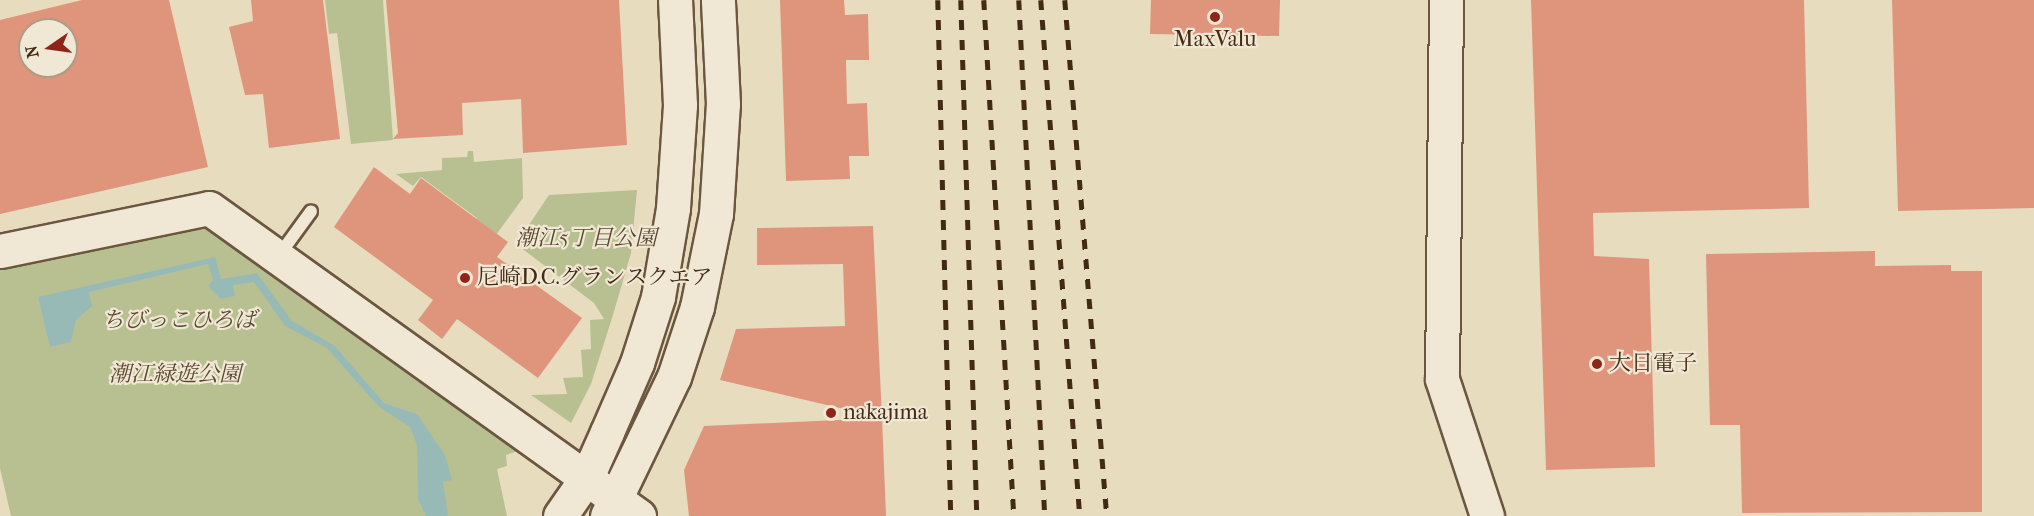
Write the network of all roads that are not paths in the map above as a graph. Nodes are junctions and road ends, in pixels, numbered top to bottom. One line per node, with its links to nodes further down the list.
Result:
1 (675, 0): 7 (street)
2 (718, 0): 8 (street)
3 (1446, 0): 10 (street)
4 (311, 212): 5 (lane)
5 (288, 243)
6 (0, 251): 7 (street)
7 (587, 477): 8 (street); 9 (street)
8 (621, 511)
9 (560, 516)
10 (1487, 516)

